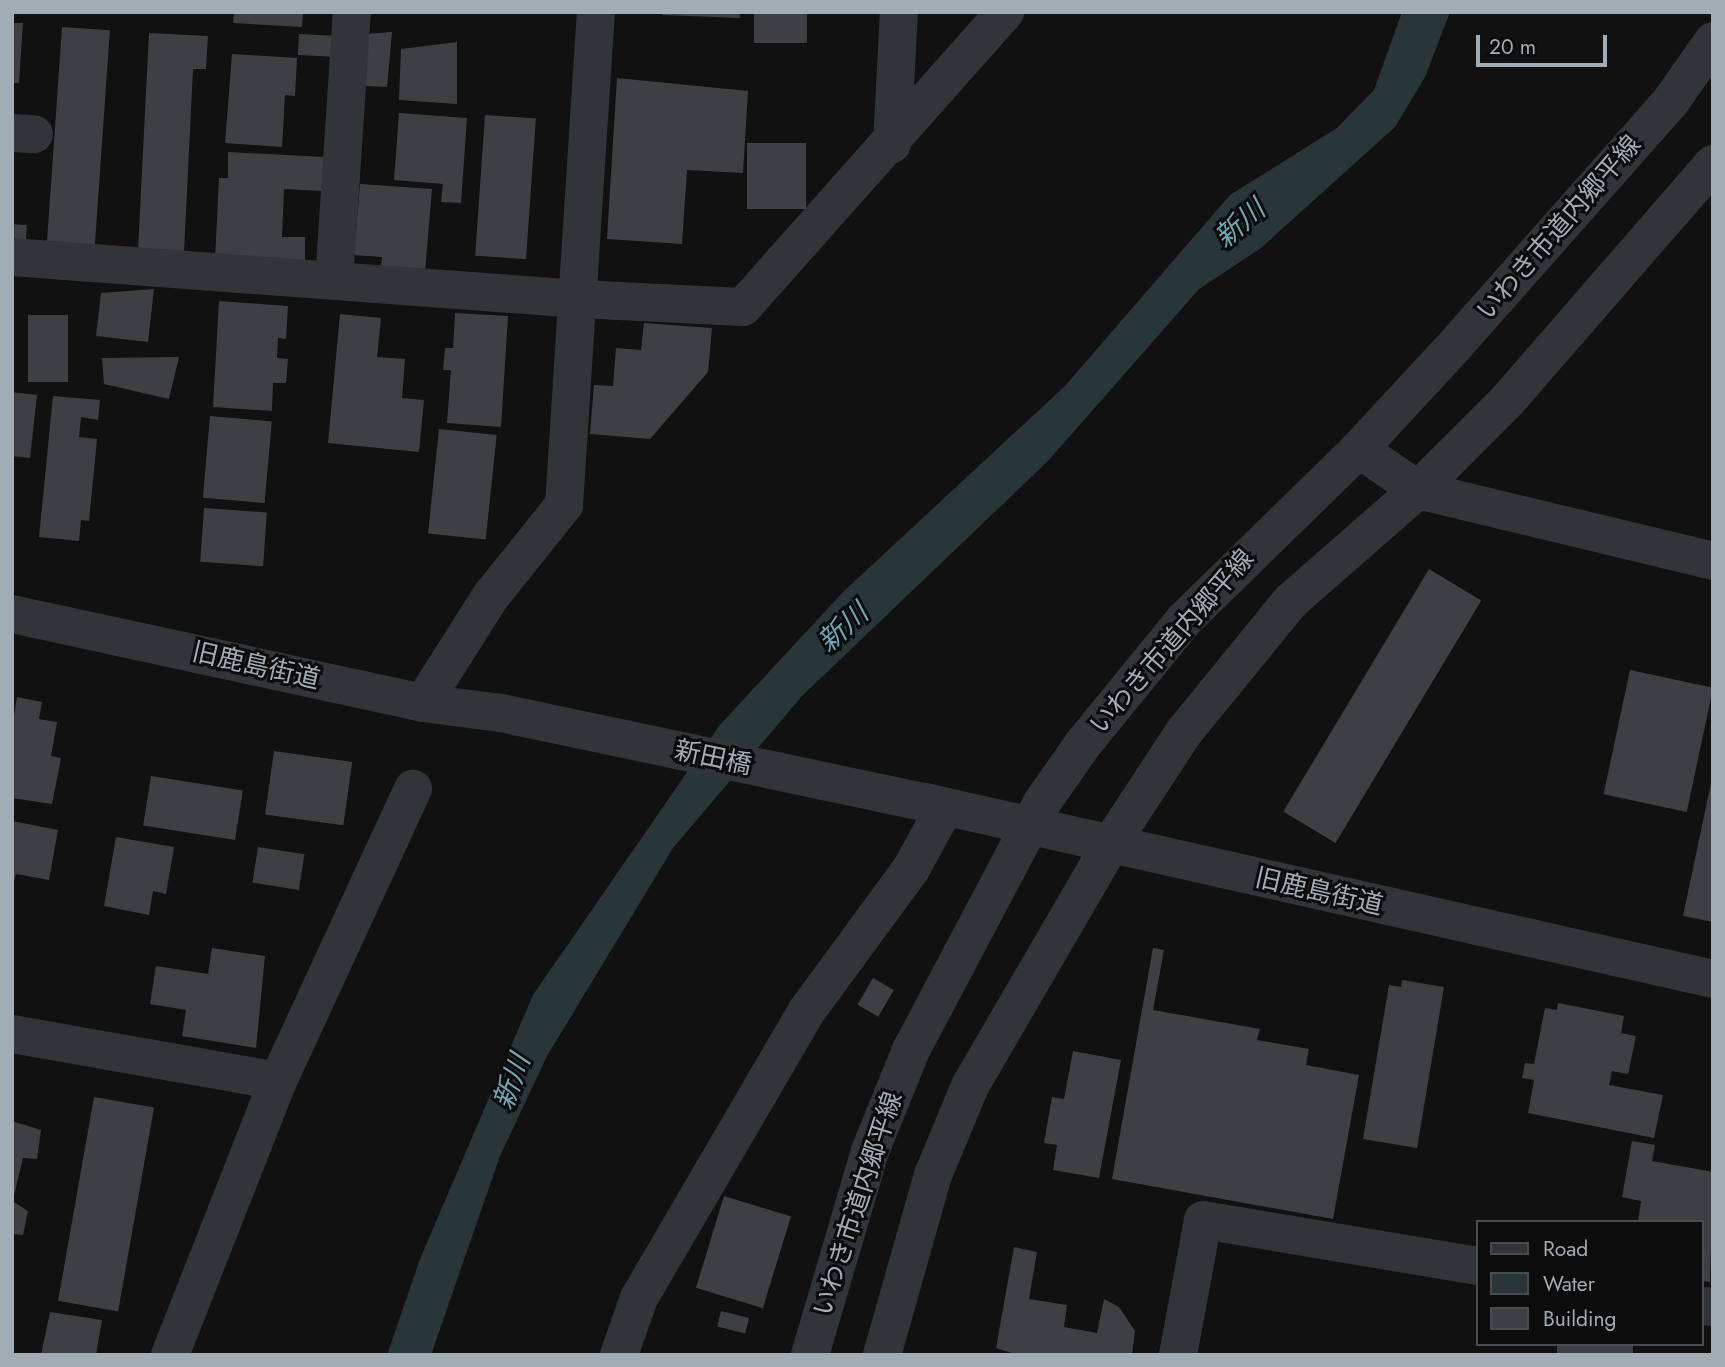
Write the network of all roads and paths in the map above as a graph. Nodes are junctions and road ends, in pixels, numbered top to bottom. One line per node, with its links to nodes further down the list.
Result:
1 (352, 12): 9 (street)
2 (596, 12): 10 (street)
3 (900, 12): 6 (street)
4 (1005, 12): 6 (street)
5 (1713, 41): 11 (street, いわき市道内郷平線)
6 (892, 144): 10 (street)
7 (1713, 164): 12 (street)
8 (12, 257): 9 (street)
9 (334, 281): 10 (street)
10 (578, 299): 15 (street)
11 (1359, 449): 12 (street); 19 (street, いわき市道内郷平線)
12 (1418, 489): 13 (street); 20 (street)
13 (1713, 561)
14 (12, 614): 15 (street, 旧鹿島街道)
15 (422, 703): 16 (street, 旧鹿島街道)
16 (501, 713): 18 (street, 新田橋)
17 (413, 789): 23 (street)
18 (935, 805): 19 (street, 旧鹿島街道); 26 (street)
19 (1026, 827): 20 (street, 旧鹿島街道); 27 (street, いわき市道内郷平線)
20 (1110, 845): 21 (street, 旧鹿島街道); 28 (street)
21 (1713, 979)
22 (12, 1034): 23 (street)
23 (278, 1081): 25 (street)
24 (1476, 1266): 29 (street)
25 (170, 1355)
26 (619, 1355)
27 (810, 1355)
28 (882, 1355)
29 (1178, 1355)

